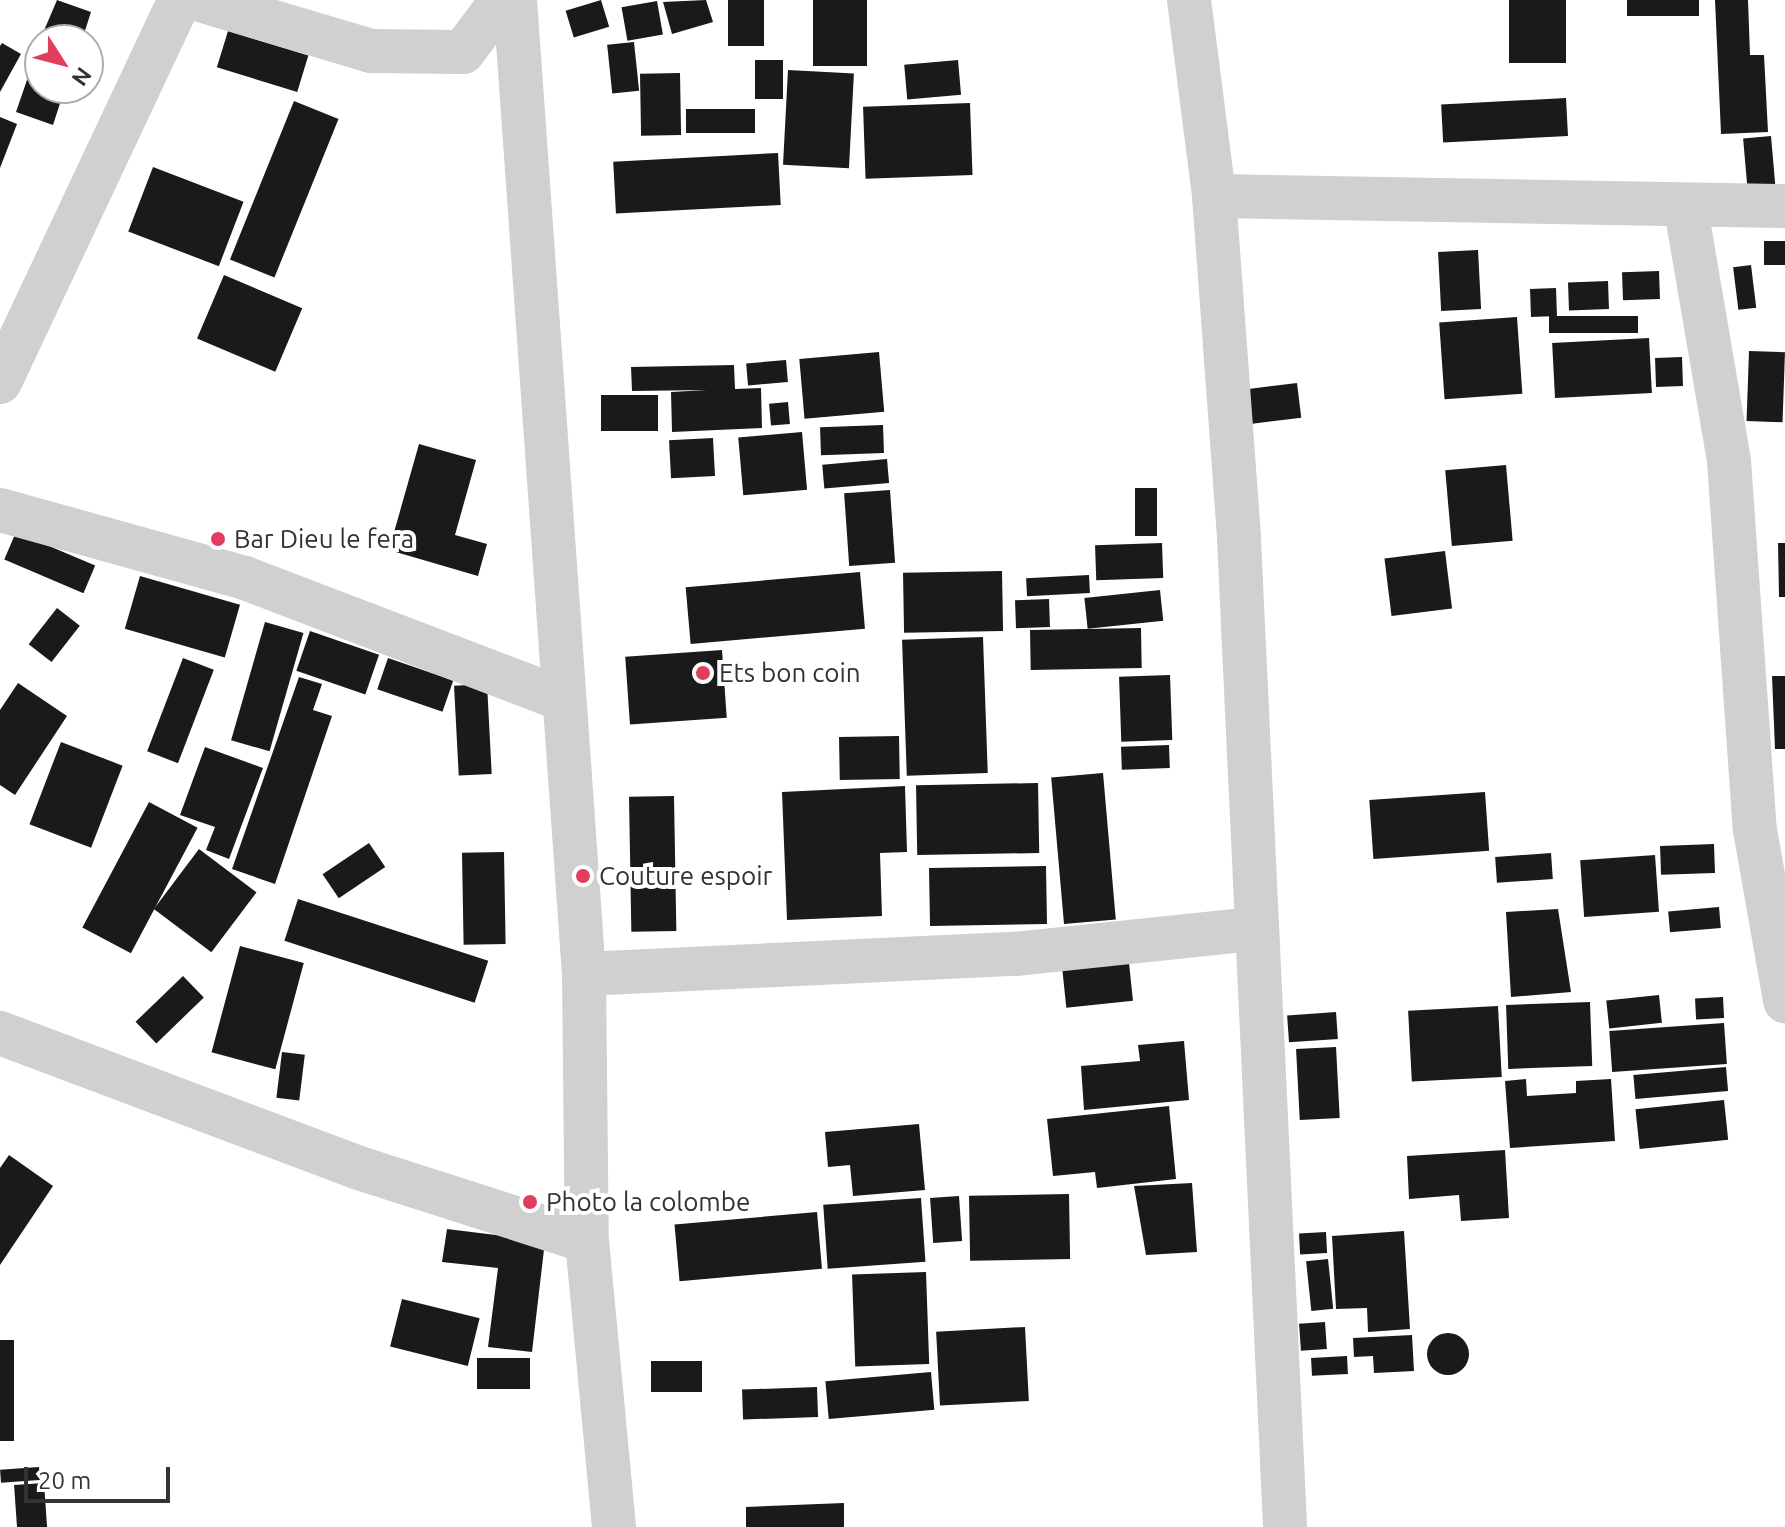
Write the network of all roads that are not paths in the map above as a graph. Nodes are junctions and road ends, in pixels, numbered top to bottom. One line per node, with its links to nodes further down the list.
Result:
1 (180, 0): 9 (street)
2 (200, 0): 3 (street)
3 (502, 0)
4 (515, 0): 11 (street)
5 (1189, 0): 6 (street)
6 (1214, 196): 8 (street); 12 (street)
7 (1785, 206): 8 (street)
8 (1686, 209): 14 (street)
9 (0, 382)
10 (0, 510): 11 (street)
11 (559, 698): 13 (street)
12 (1252, 929): 13 (street); 18 (street)
13 (584, 974): 16 (street)
14 (1785, 1001)
15 (0, 1033): 16 (street)
16 (587, 1241): 17 (street)
17 (614, 1527)
18 (1285, 1527)

